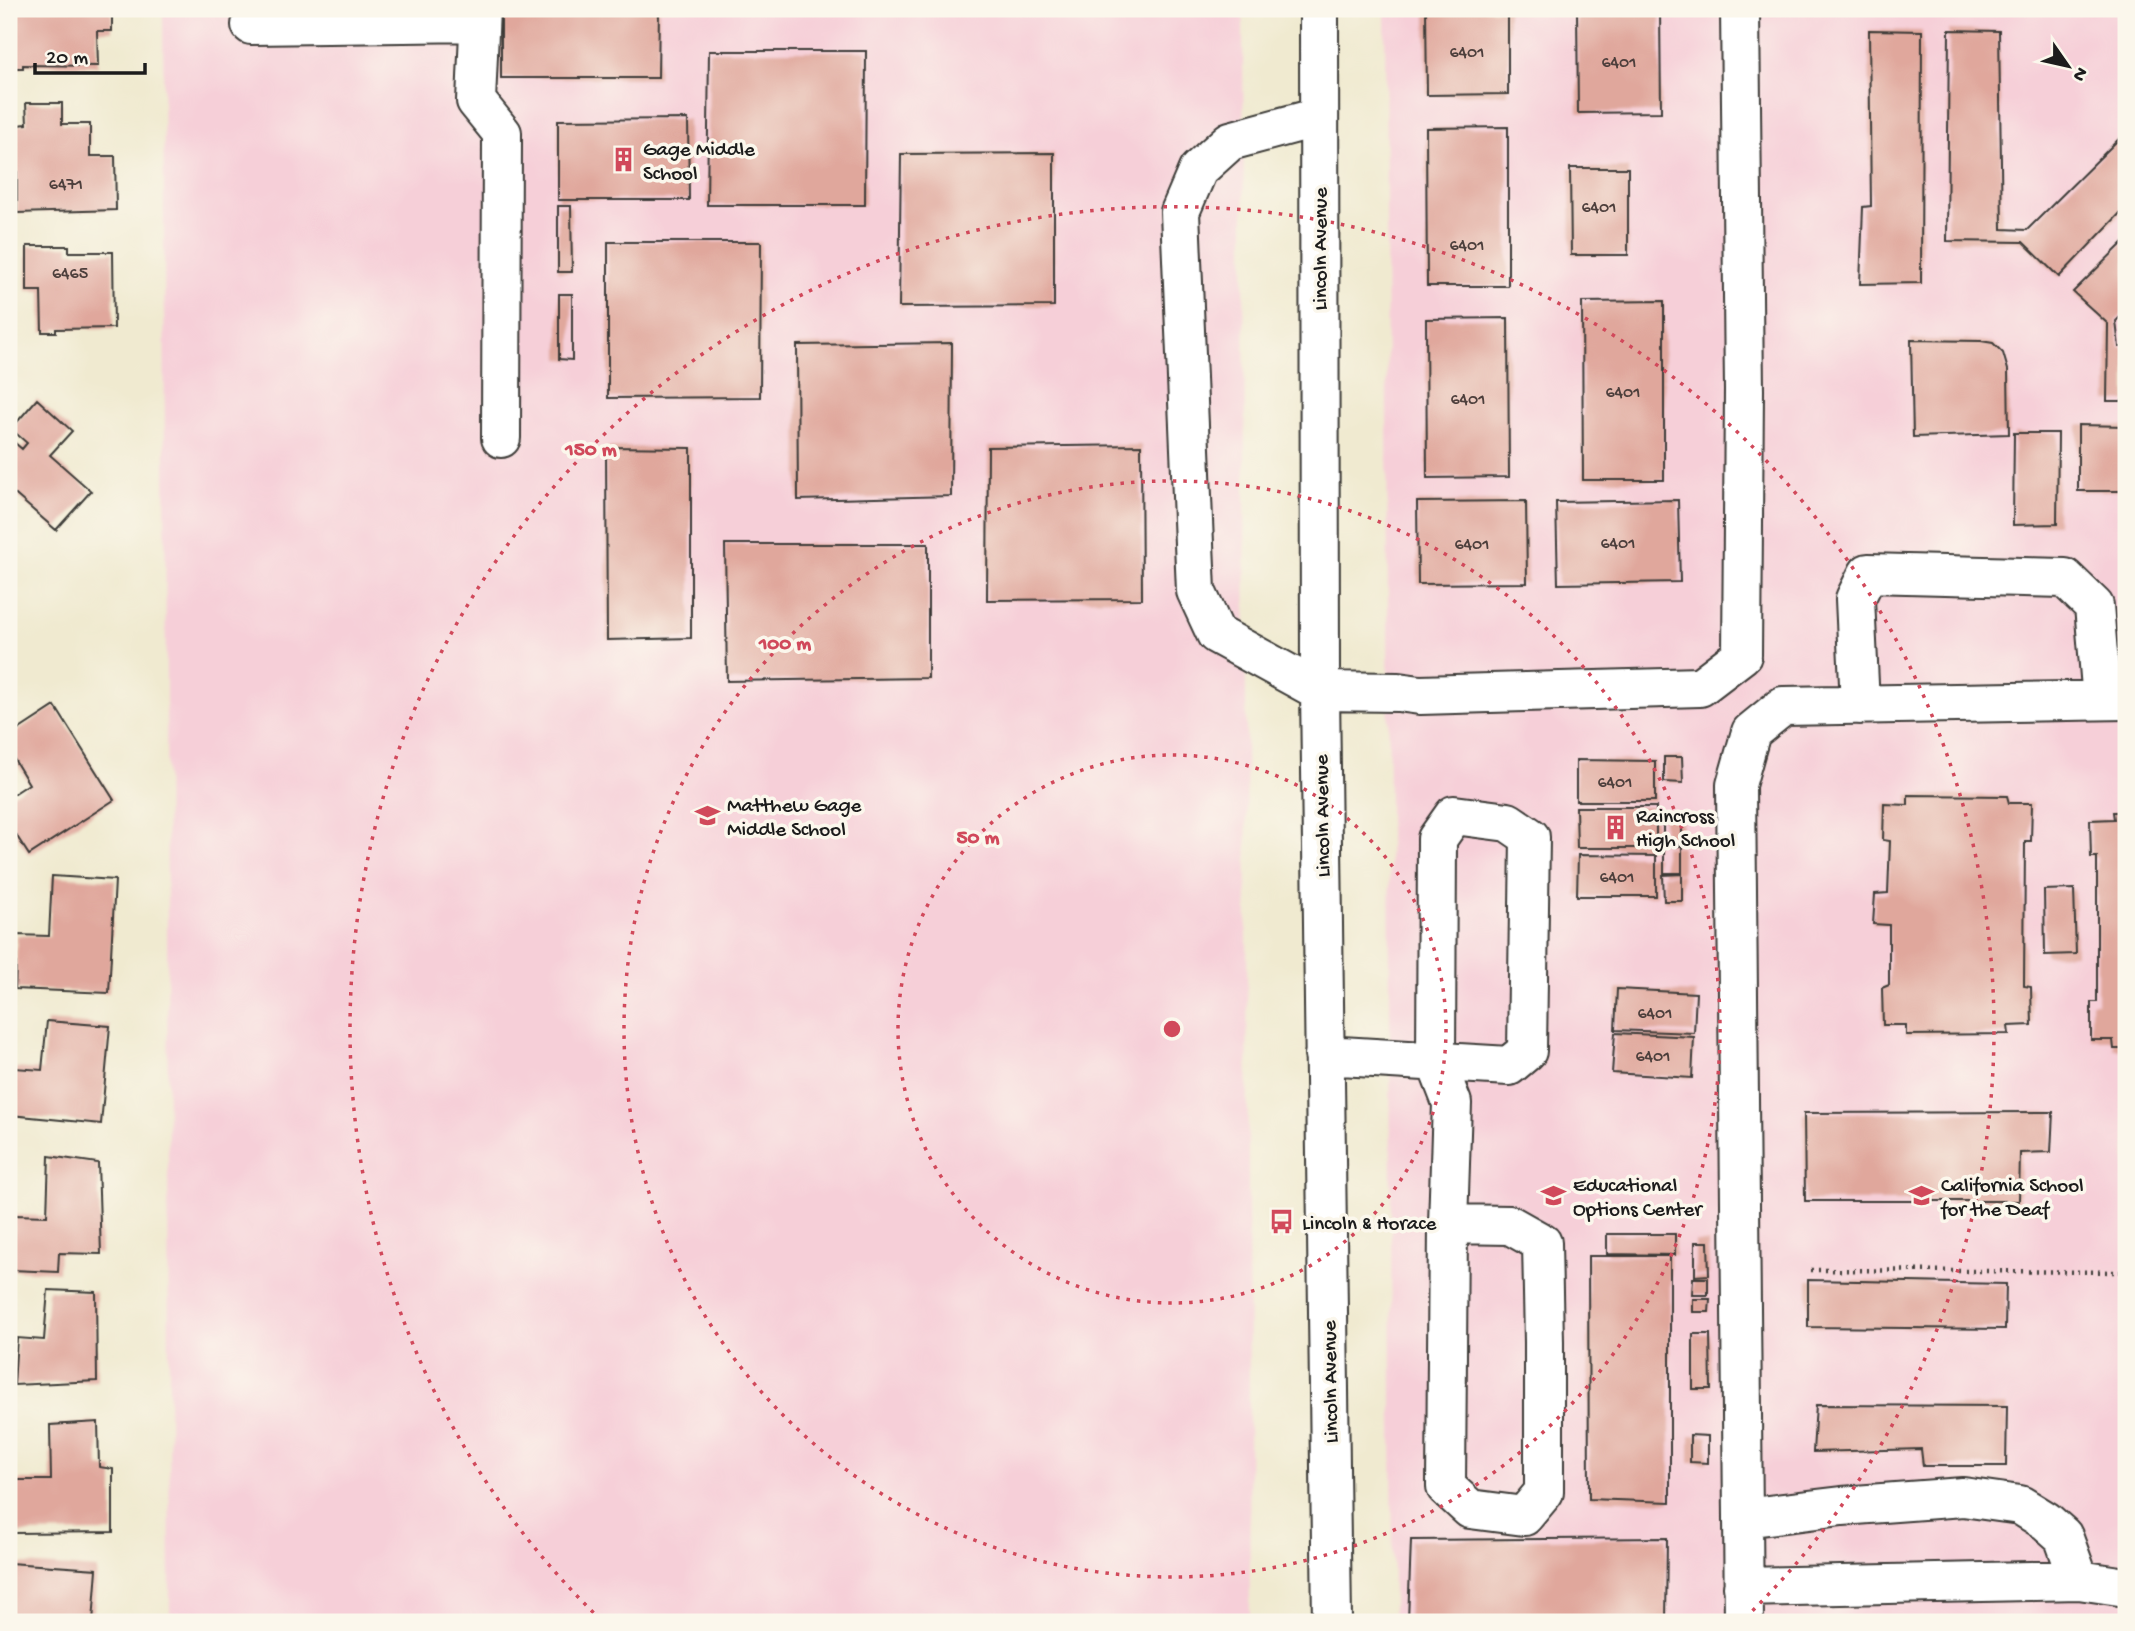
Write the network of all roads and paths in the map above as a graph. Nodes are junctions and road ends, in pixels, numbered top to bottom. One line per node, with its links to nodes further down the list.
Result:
1 (1319, 9): 5 (street, Lincoln Avenue)
2 (1740, 9): 7 (street)
3 (479, 15): 4 (street); 6 (street)
4 (251, 25)
5 (1319, 117): 7 (street, Lincoln Avenue); 7 (street)
6 (501, 438)
7 (1320, 691): 10 (street, Lincoln Avenue)
8 (2114, 700): 9 (street); 9 (street)
9 (1860, 705): 15 (street)
10 (1324, 1055): 11 (street); 19 (street, Lincoln Avenue)
11 (1436, 1062): 11 (street); 12 (street)
12 (1448, 1224): 12 (street)
13 (1811, 1270): 14 (path)
14 (2126, 1272)
15 (1743, 1518): 16 (street); 18 (street)
16 (2079, 1580): 17 (street); 18 (street)
17 (2126, 1587)
18 (1743, 1604)
19 (1332, 1622)

